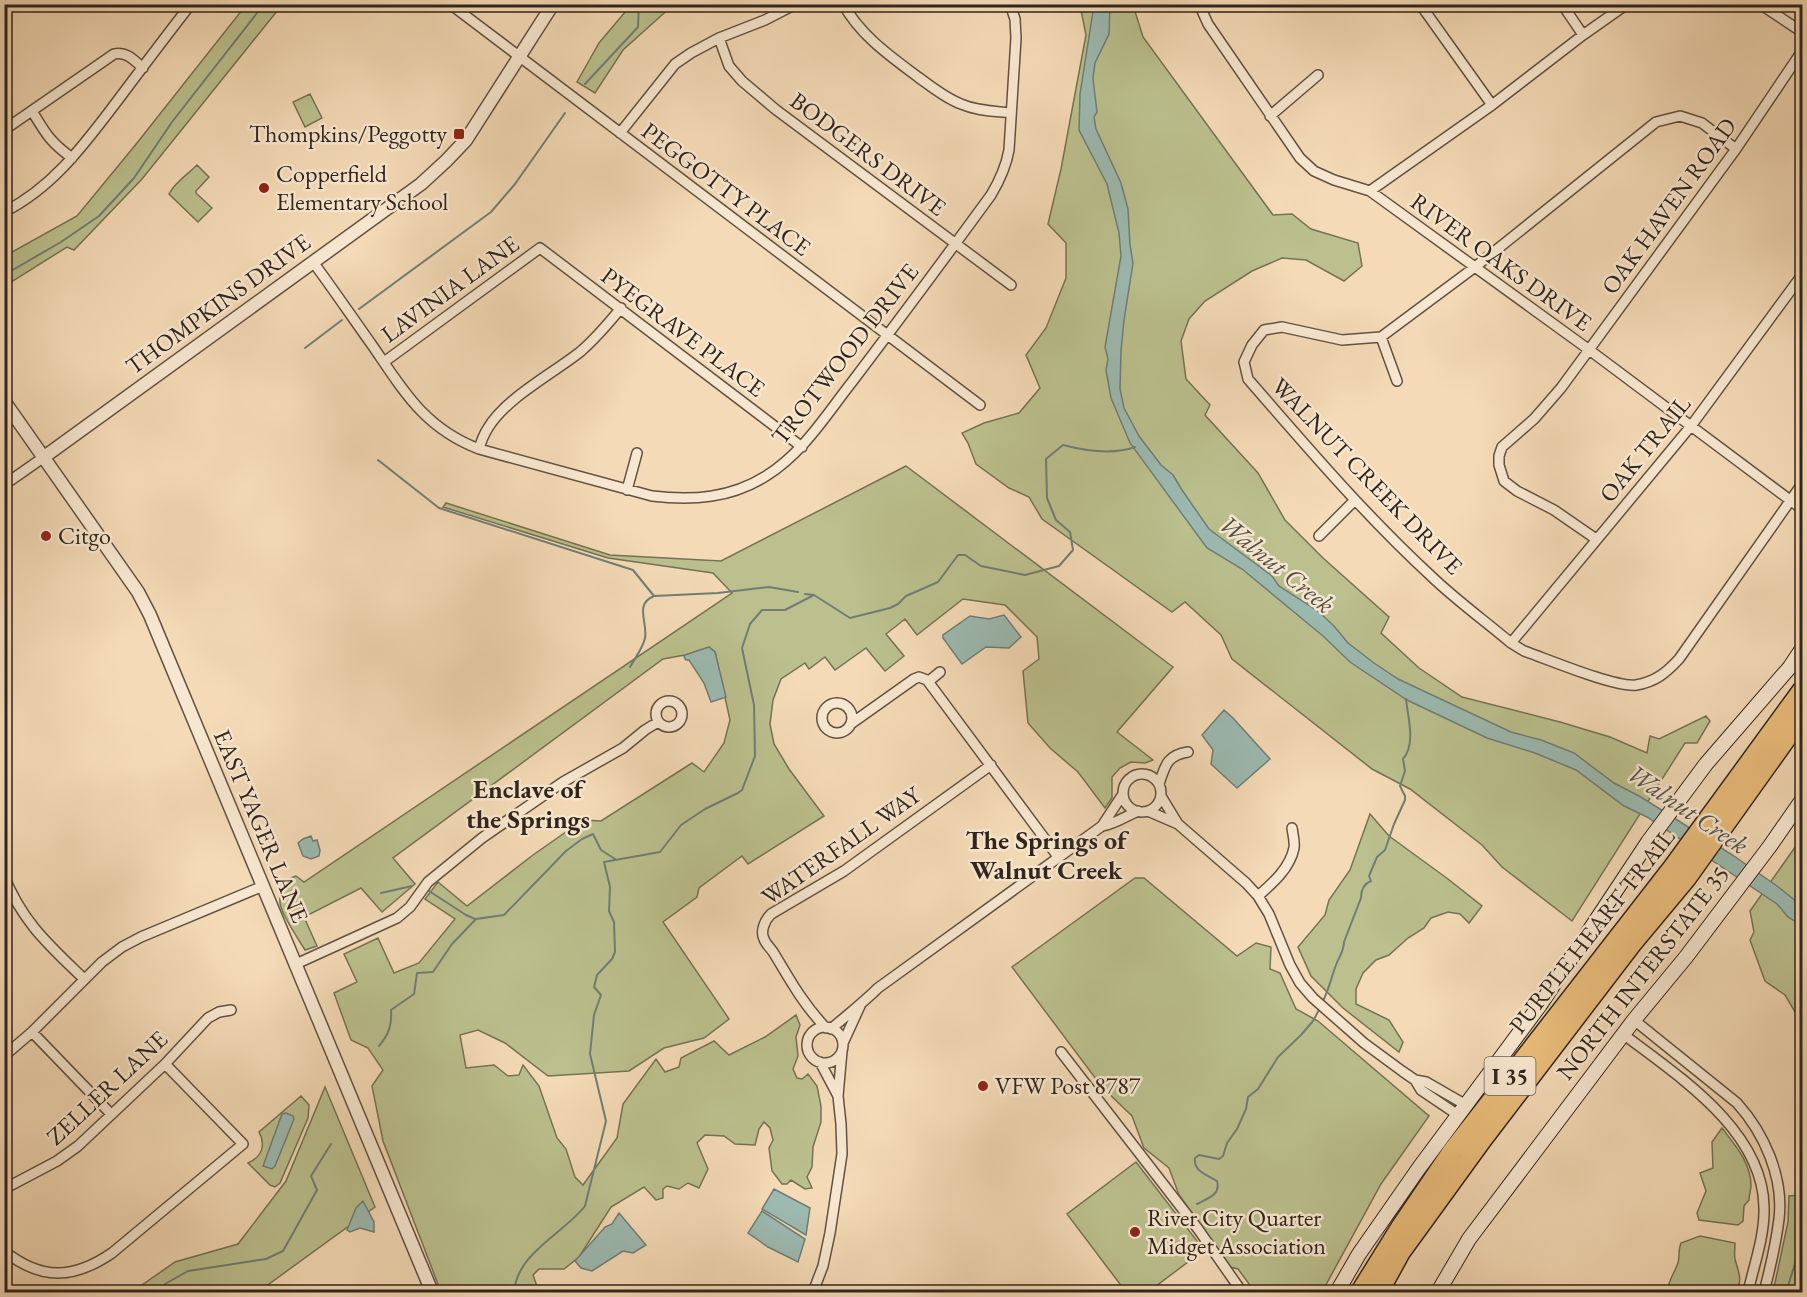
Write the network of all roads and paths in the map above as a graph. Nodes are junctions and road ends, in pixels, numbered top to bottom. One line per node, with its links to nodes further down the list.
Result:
1 (191, 4): 17 (street)
2 (450, 4): 16 (street, PEGGOTTY PLACE)
3 (553, 4): 16 (street, THOMPKINS DRIVE)
4 (796, 4): 14 (street)
5 (843, 4): 21 (street)
6 (1010, 4): 21 (street, TROTWOOD DRIVE)
7 (1198, 4): 22 (street, RIVER OAKS DRIVE)
8 (1420, 4): 19 (street)
9 (1562, 4): 13 (street)
10 (1627, 4): 13 (street)
11 (1760, 4): 12 (street)
12 (1803, 32)
13 (1584, 35): 19 (street)
14 (718, 38): 24 (street); 29 (street, BODGERS DRIVE)
15 (1803, 51): 25 (street, OAK HAVEN ROAD)
16 (520, 57): 24 (street, PEGGOTTY PLACE); 31 (street, THOMPKINS DRIVE)
17 (142, 68): 20 (street); 26 (street)
18 (1318, 75): 22 (street)
19 (1492, 105): 27 (street)
20 (32, 111): 23 (street); 26 (street)
21 (1011, 113): 29 (street, TROTWOOD DRIVE)
22 (1270, 116): 27 (street, RIVER OAKS DRIVE)
23 (4, 130)
24 (620, 133): 36 (street, PEGGOTTY PLACE)
25 (1736, 148): 32 (street); 38 (street, OAK HAVEN ROAD)
26 (72, 158): 28 (street)
27 (1370, 191): 32 (street, RIVER OAKS DRIVE)
28 (4, 212)
29 (956, 244): 34 (street, BODGERS DRIVE); 36 (street, TROTWOOD DRIVE)
30 (540, 248): 35 (street, PYEGRAVE PLACE); 39 (street, LAVINIA LANE)
31 (313, 262): 39 (street, TROTWOOD DRIVE); 47 (street, THOMPKINS DRIVE)
32 (1475, 267): 37 (street); 38 (street, RIVER OAKS DRIVE)
33 (1803, 275): 43 (street, OAK TRAIL)
34 (1011, 285)
35 (621, 308): 44 (street, PYEGRAVE PLACE); 45 (street)
36 (888, 336): 42 (street, PEGGOTTY PLACE); 44 (street, TROTWOOD DRIVE)
37 (1381, 337): 40 (street); 51 (street, WALNUT CREEK DRIVE)
38 (1588, 349): 43 (street, RIVER OAKS DRIVE); 55 (street, OAK HAVEN ROAD)
39 (384, 362): 45 (street, TROTWOOD DRIVE)
40 (1397, 381)
41 (4, 401): 47 (street, EAST YAGER LANE)
42 (980, 405)
43 (1691, 426): 52 (street, RIVER OAKS DRIVE); 55 (street, OAK TRAIL)
44 (802, 447): 50 (street, TROTWOOD DRIVE)
45 (478, 449): 50 (street, TROTWOOD DRIVE)
46 (637, 453): 50 (street)
47 (44, 456): 49 (street, THOMPKINS DRIVE); 80 (street, EAST YAGER LANE)
48 (1803, 484): 52 (street)
49 (4, 485)
50 (627, 490)
51 (1355, 500): 54 (street); 56 (street, WALNUT CREEK DRIVE)
52 (1791, 501): 53 (street, RIVER OAKS DRIVE); 56 (street, WALNUT CREEK DRIVE)
53 (1803, 509)
54 (1318, 536)
55 (1596, 539): 56 (street, OAK TRAIL)
56 (1511, 643)
57 (1803, 649): 99 (main road)
58 (940, 672): 59 (street)
59 (930, 681): 63 (street); 65 (street)
60 (1803, 690): 73 (highway, PURPLE HEART TRAIL / I 35)
61 (1803, 717): 73 (highway, PURPLE HEART TRAIL / I 35)
62 (658, 722): 83 (street)
63 (852, 723)
64 (1188, 753): 66 (street)
65 (991, 765): 77 (street); 87 (street, WATERFALL WAY)
66 (1164, 766): 67 (street); 68 (street)
67 (1140, 774): 68 (street); 69 (street)
68 (1159, 784): 70 (street)
69 (1123, 794): 72 (street); 75 (street)
70 (1161, 796): 72 (street); 74 (street)
71 (1803, 800): 88 (main road, NORTH INTERSTATE 35)
72 (1143, 811): 74 (street); 75 (street)
73 (1724, 812): 78 (highway, PURPLE HEART TRAIL / I 35)
74 (1178, 824): 81 (street)
75 (1102, 826): 77 (street)
76 (1292, 828): 81 (street)
77 (1059, 858): 85 (street)
78 (1679, 873): 107 (highway, PURPLE HEART TRAIL / I 35); 108 (highway, PURPLE HEART TRAIL / I 35)
79 (4, 876): 82 (street)
80 (263, 886): 83 (street, EAST YAGER LANE); 84 (street)
81 (1258, 896): 99 (street)
82 (9, 898): 84 (street)
83 (296, 964): 103 (street, EAST YAGER LANE)
84 (84, 979): 90 (street)
85 (860, 1006): 89 (street); 93 (street)
86 (231, 1010): 97 (street, ZELLER LANE)
87 (809, 1010): 89 (street, WATERFALL WAY); 92 (street)
88 (1634, 1020): 91 (main road, NORTH INTERSTATE 35); 111 (street)
89 (828, 1028): 92 (street); 93 (street)
90 (32, 1032): 95 (street); 100 (street)
91 (1623, 1034): 109 (main road, NORTH INTERSTATE 35); 110 (street)
92 (810, 1038): 96 (street)
93 (842, 1047): 96 (street); 98 (street)
94 (1061, 1052): 105 (street)
95 (4, 1056)
96 (820, 1062): 98 (street)
97 (165, 1064): 100 (street, ZELLER LANE); 102 (street)
98 (838, 1096): 104 (street)
99 (1462, 1110): 106 (main road)
100 (111, 1114): 101 (street, ZELLER LANE)
101 (4, 1189)
102 (4, 1251)
103 (432, 1293)
104 (813, 1293)
105 (1242, 1293)
106 (1337, 1293)
107 (1360, 1293)
108 (1378, 1293)
109 (1438, 1293)
110 (1748, 1293)
111 (1764, 1293)

